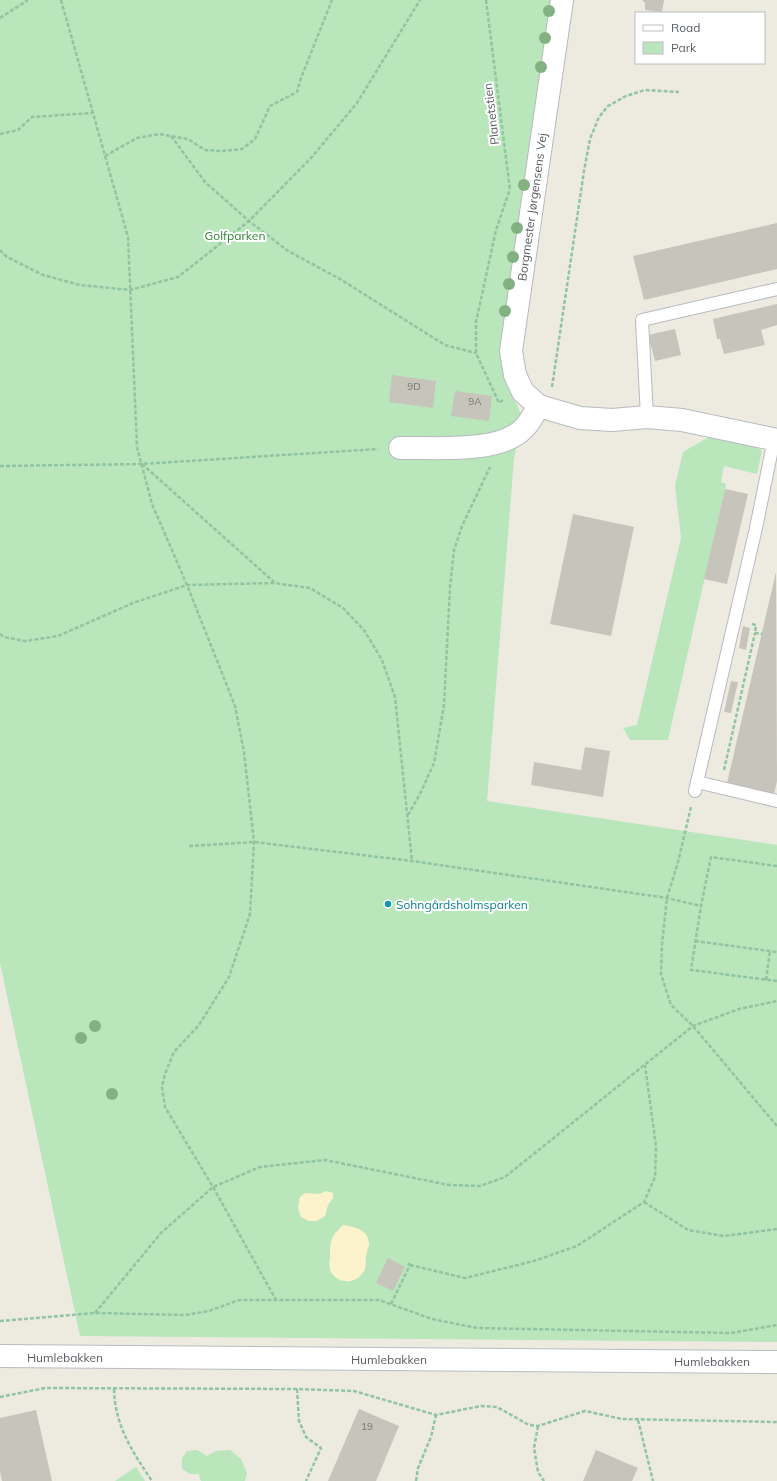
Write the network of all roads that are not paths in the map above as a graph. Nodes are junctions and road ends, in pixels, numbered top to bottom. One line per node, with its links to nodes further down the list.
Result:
1 (562, 0): 3 (street, Borgmester Jørgensens Vej)
2 (777, 289): 4 (lane)
3 (544, 407): 4 (street, Borgmester Jørgensens Vej); 6 (street)
4 (647, 417): 5 (street, Borgmester Jørgensens Vej)
5 (776, 440): 7 (lane)
6 (400, 448)
7 (777, 802)
8 (0, 1356): 9 (street, Humlebakken)
9 (777, 1362)

